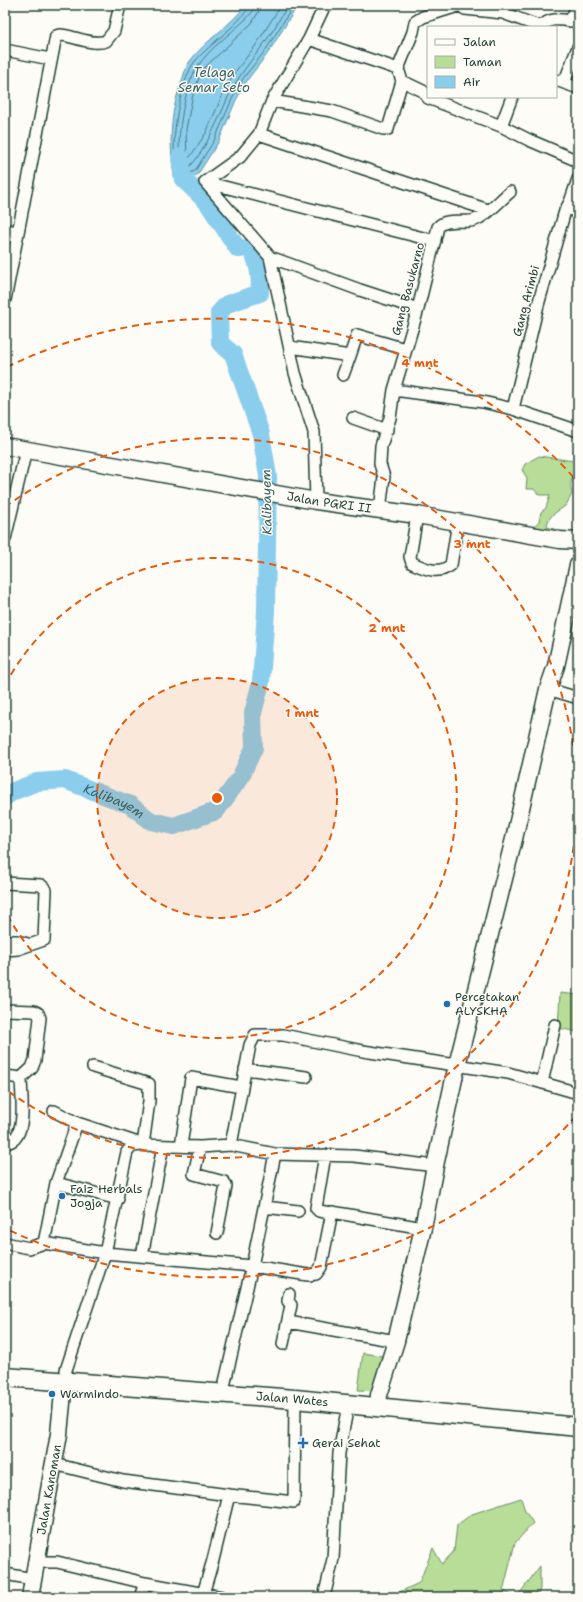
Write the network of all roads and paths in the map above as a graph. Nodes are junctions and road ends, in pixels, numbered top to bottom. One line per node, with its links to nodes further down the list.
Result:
1 (120, 5): 10 (street)
2 (325, 5): 7 (street)
3 (461, 5): 5 (street); 11 (street)
4 (578, 5): 6 (street)
5 (538, 26)
6 (542, 26)
7 (309, 39): 11 (street); 18 (street)
8 (578, 47): 13 (street)
9 (5, 50): 10 (street)
10 (50, 59): 29 (street)
11 (398, 68): 12 (street)
12 (402, 80): 15 (street); 18 (street)
13 (560, 81): 14 (street)
14 (578, 88)
15 (427, 96)
16 (428, 98): 19 (street)
17 (512, 98): 19 (street)
18 (272, 101): 20 (street)
19 (501, 126): 21 (street)
20 (259, 134): 23 (street); 26 (street)
21 (578, 161)
22 (578, 179): 25 (street, Gang Arimbi)
23 (205, 182): 30 (street); 31 (street)
24 (510, 192): 26 (street, Gang Basukarno)
25 (570, 202): 27 (street); 39 (street, Gang Arimbi)
26 (488, 210): 30 (street, Gang Basukarno)
27 (578, 213)
28 (5, 230): 29 (street)
29 (18, 232): 32 (street)
30 (435, 241): 33 (street, Gang Basukarno)
31 (270, 257): 33 (street); 34 (street)
32 (5, 300)
33 (418, 309): 35 (street, Gang Basukarno)
34 (290, 347): 36 (street); 45 (street)
35 (405, 350): 36 (street); 38 (street, Gang Basukarno)
36 (350, 356): 37 (street)
37 (343, 375)
38 (394, 390): 39 (street); 41 (street, Gang Basukarno)
39 (513, 409): 42 (street)
40 (353, 418): 41 (street)
41 (387, 430): 46 (street, Gang Basukarno)
42 (578, 431)
43 (5, 446): 44 (street, Jalan PGRI II)
44 (26, 450): 45 (street, Jalan PGRI II); 49 (street)
45 (316, 501): 46 (street, Jalan PGRI II)
46 (380, 510): 47 (street, Jalan PGRI II)
47 (417, 515): 48 (street, Jalan PGRI II); 48 (street)
48 (458, 522): 50 (street, Jalan PGRI II)
49 (5, 539)
50 (560, 540): 51 (street, Jalan PGRI II); 52 (street)
51 (578, 541)
52 (578, 556)
53 (577, 573): 54 (street)
54 (548, 689): 55 (street); 62 (street)
55 (578, 698)
56 (5, 883): 58 (street)
57 (5, 941): 58 (street)
58 (28, 944): 59 (street)
59 (5, 950)
60 (5, 1010): 67 (street)
61 (555, 1025): 68 (street)
62 (458, 1064): 64 (street); 68 (street); 81 (street)
63 (93, 1067): 74 (street)
64 (245, 1069): 66 (street); 69 (street)
65 (5, 1076): 67 (street)
66 (306, 1077)
67 (22, 1078): 73 (street)
68 (542, 1083): 70 (street)
69 (241, 1087): 75 (street); 77 (street)
70 (578, 1093)
71 (54, 1111): 72 (street)
72 (77, 1123): 74 (street); 82 (street)
73 (5, 1143)
74 (143, 1145): 76 (street); 83 (street)
75 (231, 1145): 78 (street); 79 (street)
76 (163, 1146): 77 (street); 92 (street)
77 (181, 1146): 78 (street)
78 (200, 1147): 88 (street)
79 (275, 1154): 80 (street); 84 (street)
80 (325, 1155): 81 (street); 86 (street)
81 (434, 1166): 87 (street)
82 (56, 1183): 83 (street); 90 (street)
83 (118, 1199): 91 (street)
84 (265, 1207): 85 (street); 93 (street)
85 (298, 1211)
86 (331, 1213): 87 (street); 93 (street)
87 (424, 1228): 96 (street)
88 (217, 1233)
89 (5, 1243): 90 (street)
90 (44, 1243): 91 (street)
91 (105, 1253): 92 (street); 99 (street)
92 (142, 1256): 93 (street)
93 (252, 1266): 101 (street)
94 (289, 1294): 95 (street)
95 (288, 1322): 96 (street); 97 (street)
96 (396, 1341): 103 (street)
97 (283, 1344)
98 (5, 1365): 99 (main road, Jalan Wates)
99 (65, 1376): 100 (main road, Jalan Wates); 101 (main road, Jalan Wates); 102 (main road, Jalan Wates); 107 (street, Jalan Kanoman)
100 (5, 1377)
101 (225, 1382): 103 (main road, Jalan Wates)
102 (295, 1399): 104 (main road, Jalan Wates); 108 (street)
103 (378, 1401): 104 (main road, Jalan Wates); 105 (main road, Jalan Wates); 106 (main road, Jalan Wates)
104 (348, 1404): 117 (street)
105 (578, 1414)
106 (578, 1427)
107 (54, 1464): 108 (street); 109 (street, Jalan Kanoman)
108 (229, 1496): 113 (street)
109 (36, 1562): 111 (street, Jalan Kanoman); 112 (street)
110 (5, 1574): 111 (street)
111 (33, 1579): 114 (street, Jalan Kanoman)
112 (144, 1583): 113 (street); 115 (street)
113 (203, 1594): 116 (street)
114 (30, 1597)
115 (140, 1597)
116 (222, 1597)
117 (324, 1597)

